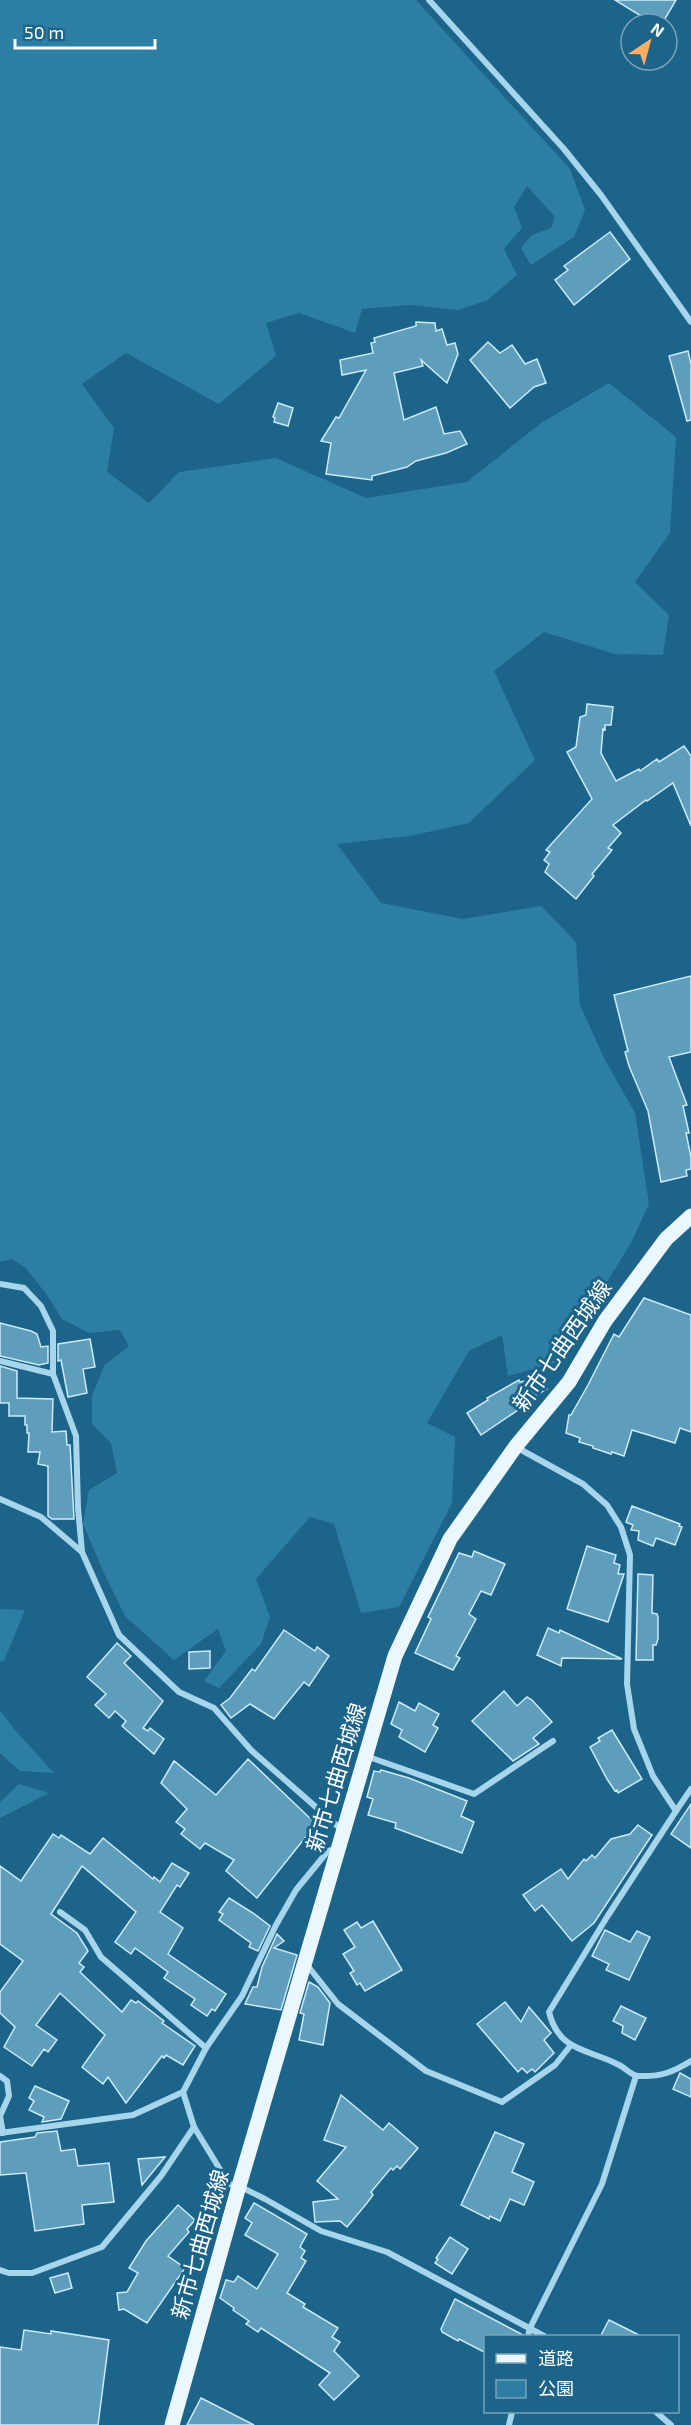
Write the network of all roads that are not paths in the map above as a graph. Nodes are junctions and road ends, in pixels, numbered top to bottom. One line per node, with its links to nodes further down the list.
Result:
1 (429, 0): 2 (street)
2 (691, 322)
3 (691, 1216): 7 (main road, 新市七曲西城線)
4 (0, 1284): 6 (street)
5 (0, 1362): 6 (street)
6 (53, 1374): 9 (street)
7 (516, 1446): 11 (main road, 新市七曲西城線); 13 (street)
8 (0, 1499): 9 (street)
9 (82, 1552): 14 (street)
10 (553, 1741): 11 (street)
11 (365, 1756): 14 (main road, 新市七曲西城線)
12 (691, 1789): 13 (street)
13 (676, 1811): 18 (street)
14 (343, 1831): 15 (main road, 新市七曲西城線)
15 (337, 1849): 17 (main road, 新市七曲西城線); 19 (street)
16 (60, 1912): 19 (street)
17 (305, 1962): 18 (street); 27 (main road, 新市七曲西城線)
18 (571, 2045): 22 (street)
19 (206, 2048): 23 (street)
20 (691, 2061): 22 (street)
21 (0, 2076): 24 (street)
22 (636, 2076): 29 (street)
23 (183, 2092): 25 (street); 26 (street)
24 (0, 2116): 26 (street)
25 (194, 2127): 27 (street); 28 (street)
26 (1, 2133)
27 (239, 2186): 29 (street); 33 (main road, 新市七曲西城線)
28 (0, 2270)
29 (530, 2328): 30 (street); 31 (street)
30 (528, 2335)
31 (541, 2335)
32 (657, 2413): 34 (street)
33 (172, 2425)
34 (671, 2425)

